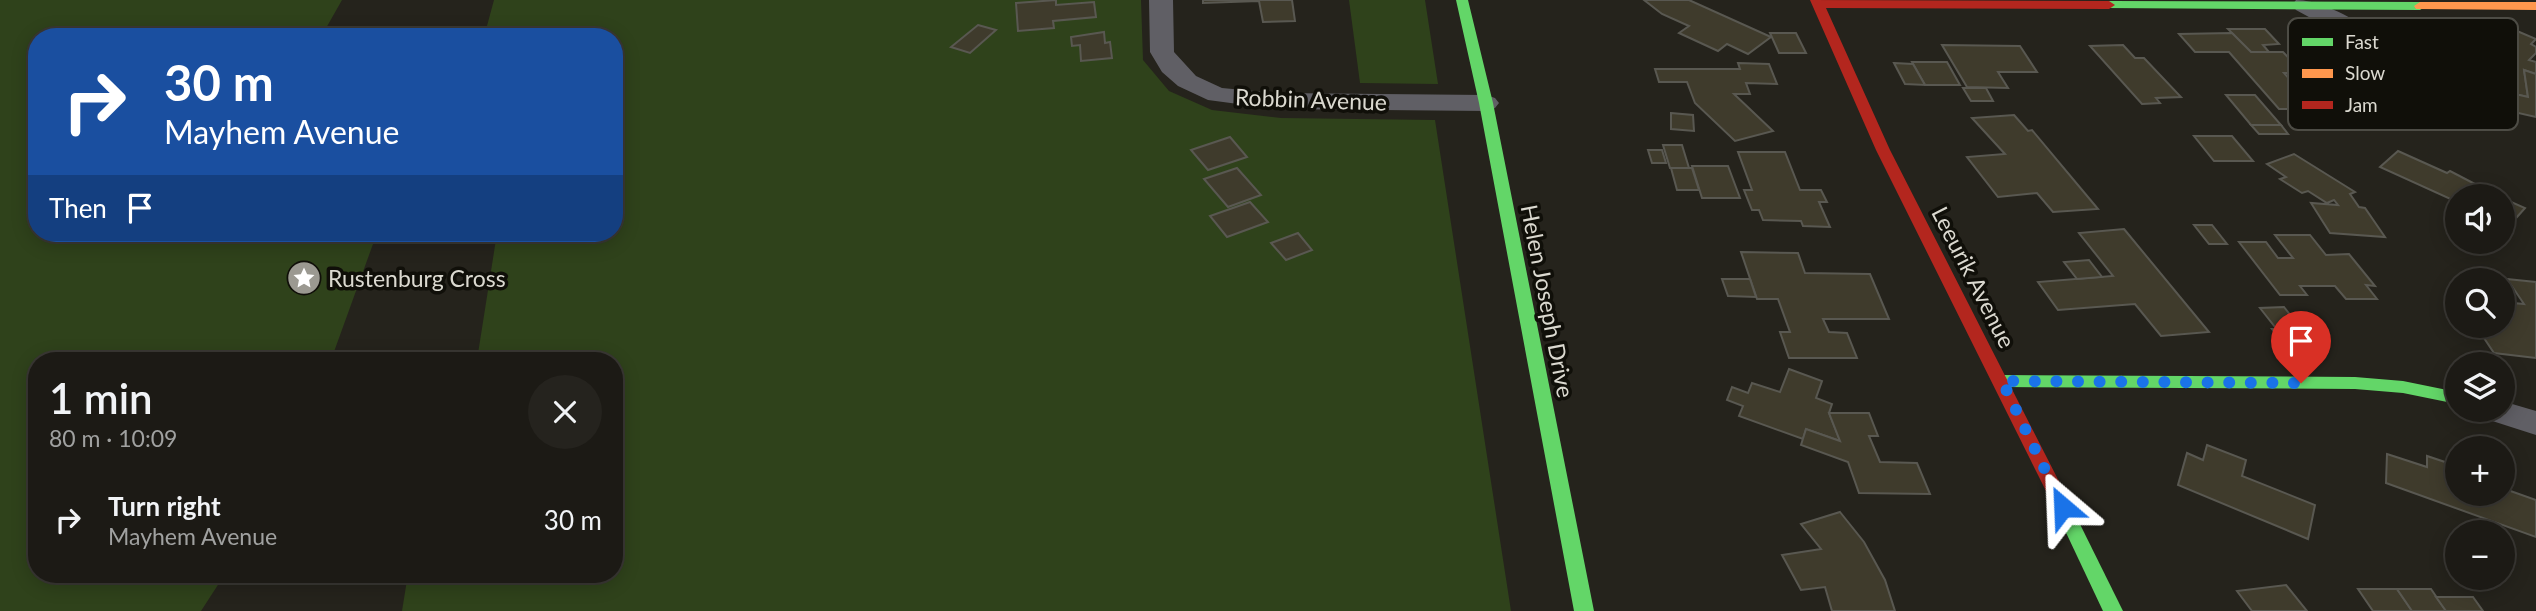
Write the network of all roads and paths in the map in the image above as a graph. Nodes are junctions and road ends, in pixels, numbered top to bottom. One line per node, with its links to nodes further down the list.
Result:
1 (1161, 0): 7 (street, Robbin Avenue)
2 (1462, 0): 7 (street, Helen Joseph Drive)
3 (1817, 2): 4 (street); 8 (street, Leeurik Avenue)
4 (2304, 5): 5 (street); 6 (street)
5 (2536, 6)
6 (2333, 18)
7 (1486, 103): 12 (street, Helen Joseph Drive)
8 (2002, 381): 9 (street); 13 (street, Leeurik Avenue)
9 (2445, 396)
10 (2515, 416): 11 (street)
11 (2536, 423)
12 (1584, 611)
13 (2113, 611)

